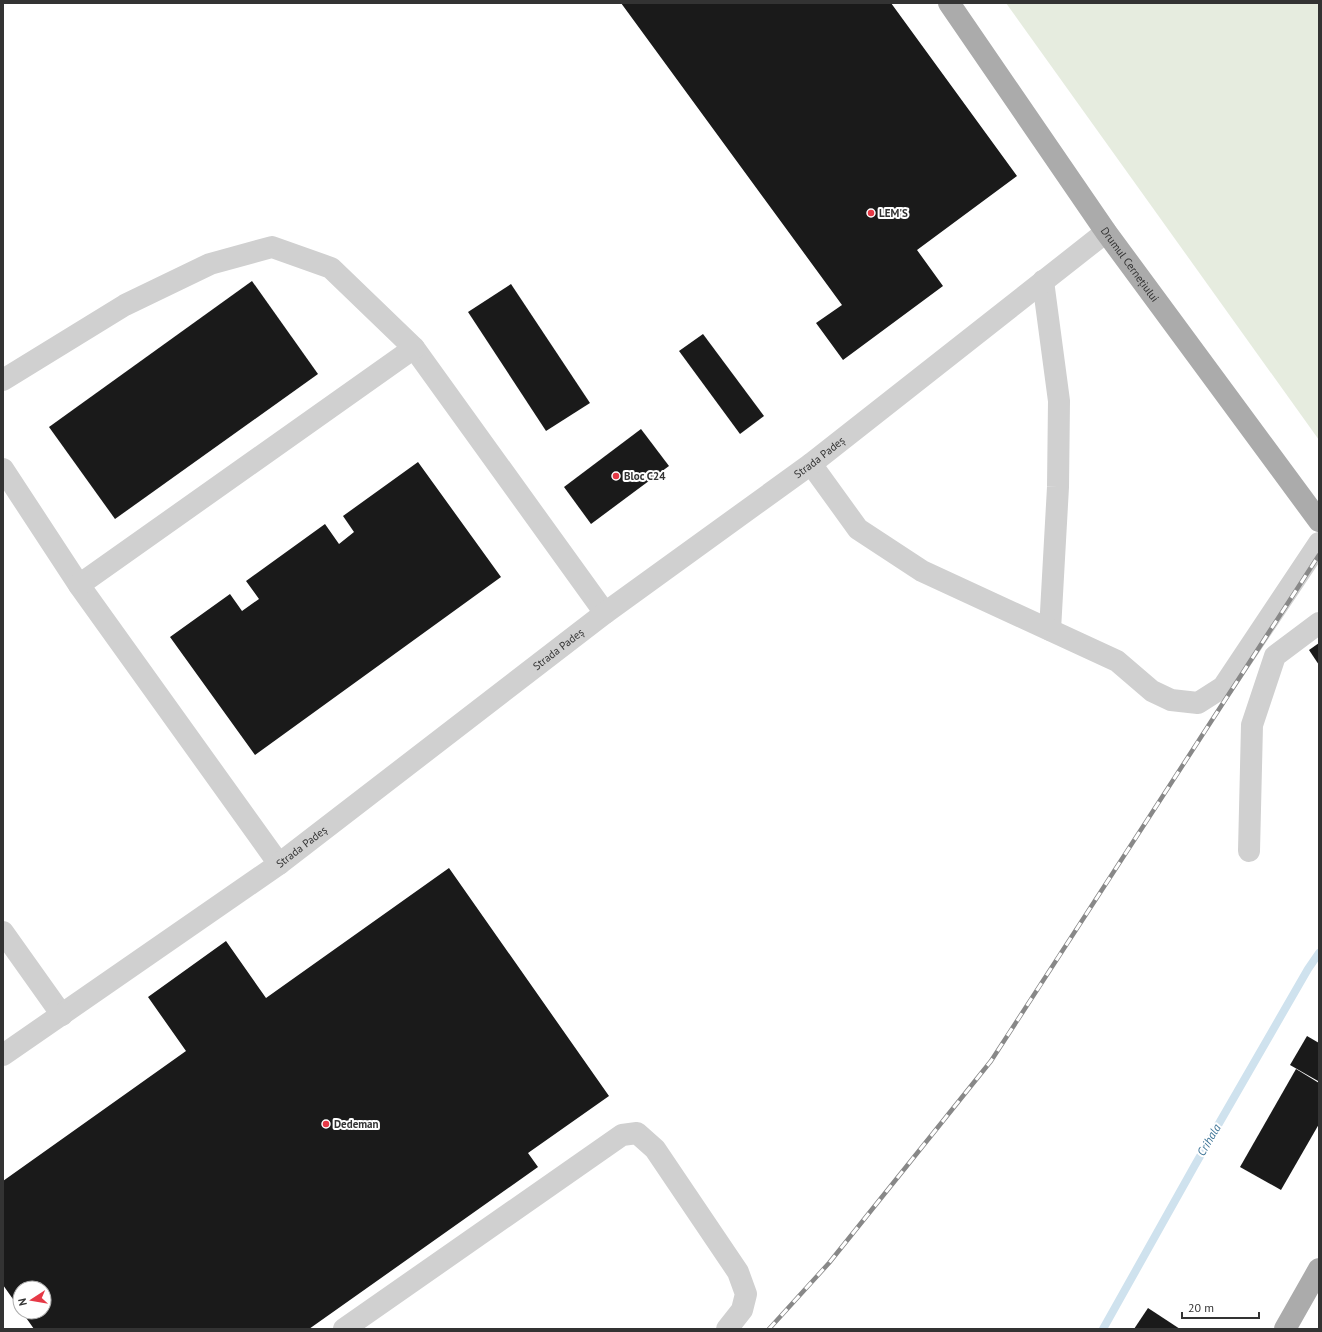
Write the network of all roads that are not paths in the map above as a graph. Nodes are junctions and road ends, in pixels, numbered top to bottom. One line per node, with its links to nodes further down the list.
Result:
1 (949, 3): 2 (main road, Drumul Cernețiului)
2 (1106, 232): 3 (street, Strada Padeș); 8 (main road, Drumul Cernețiului)
3 (1043, 282): 6 (street, Strada Padeș); 13 (street)
4 (414, 348): 5 (street); 10 (street); 11 (street)
5 (3, 380)
6 (811, 464): 11 (street, Strada Padeș); 13 (street)
7 (3, 469): 10 (street)
8 (1319, 521)
9 (1319, 543): 13 (street)
10 (79, 586): 15 (street)
11 (606, 612): 15 (street, Strada Padeș)
12 (1319, 624): 14 (street)
13 (1050, 630)
14 (1249, 851)
15 (279, 864): 17 (street, Strada Padeș)
16 (3, 932): 17 (street)
17 (62, 1014): 18 (street, Strada Padeș)
18 (3, 1055)
19 (1319, 1269): 22 (main road)
20 (344, 1329): 21 (street)
21 (727, 1329)
22 (1285, 1329)

